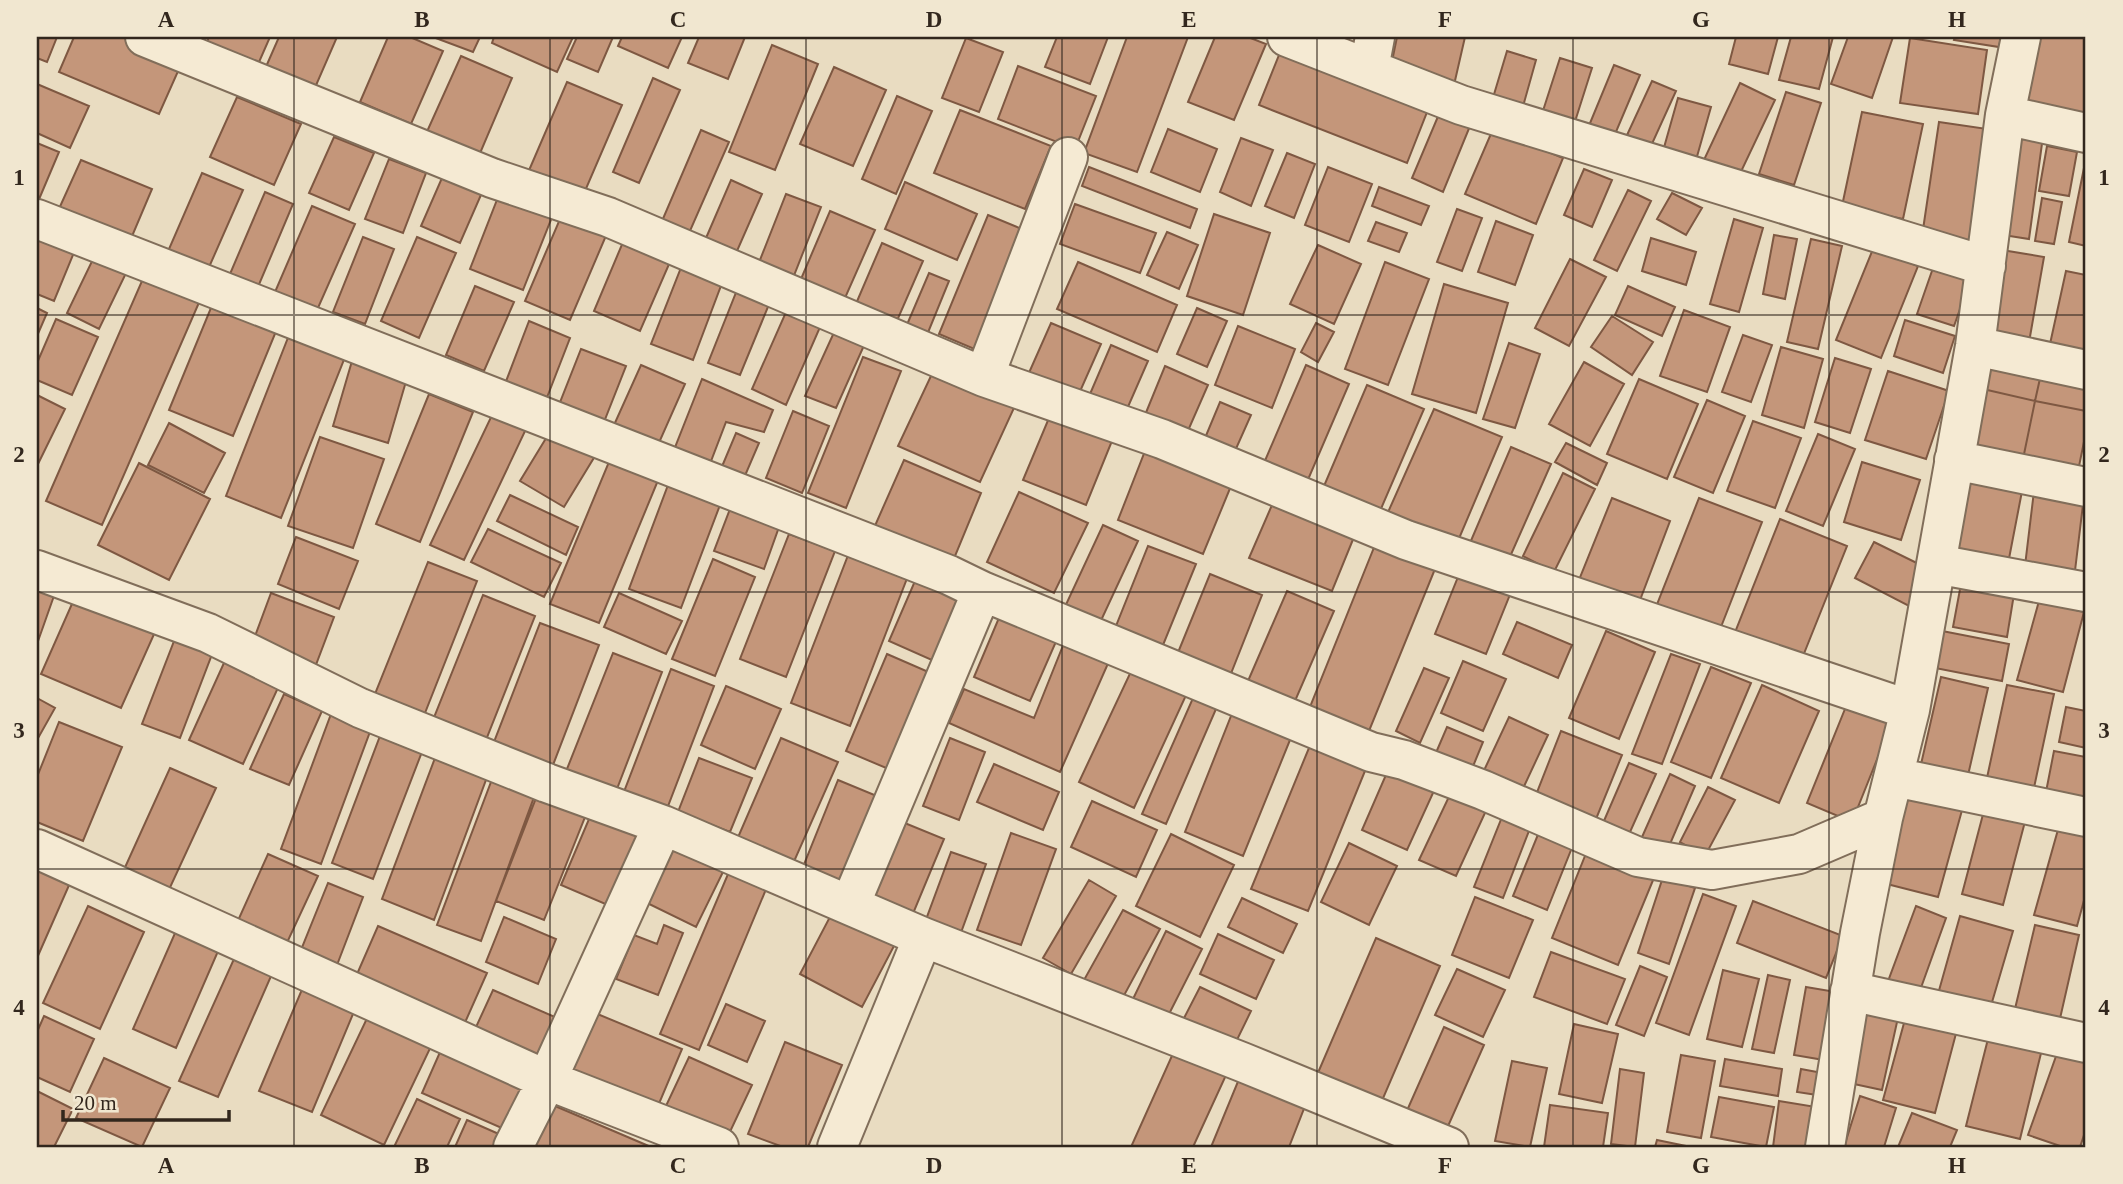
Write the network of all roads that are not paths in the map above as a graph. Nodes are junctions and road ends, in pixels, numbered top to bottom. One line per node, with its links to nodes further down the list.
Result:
1 (145, 37): 12 (street)
2 (1287, 37): 4 (street)
3 (2021, 37): 5 (street)
4 (1372, 53): 9 (street)
5 (2005, 115): 6 (street); 9 (street)
6 (2086, 133)
7 (1068, 157): 12 (street)
8 (37, 219): 17 (street)
9 (1986, 266): 10 (street)
10 (1975, 346): 11 (street); 13 (street)
11 (2086, 370)
12 (984, 377): 19 (street)
13 (1954, 460): 14 (street); 15 (street)
14 (2086, 487)
15 (1936, 564): 18 (street); 19 (street)
16 (37, 570): 23 (street)
17 (982, 591): 22 (street); 25 (street)
18 (2086, 592)
19 (1910, 710): 20 (street)
20 (1894, 776): 21 (street); 22 (street)
21 (2086, 817)
22 (1883, 818): 27 (street)
23 (663, 825): 25 (street); 29 (street)
24 (37, 849): 29 (street)
25 (850, 905): 26 (street)
26 (923, 937): 32 (street); 33 (street)
27 (1850, 991): 28 (street); 34 (street)
28 (2086, 1043)
29 (547, 1080): 30 (street); 31 (street)
30 (513, 1147)
31 (719, 1147)
32 (837, 1147)
33 (1449, 1147)
34 (1825, 1147)

